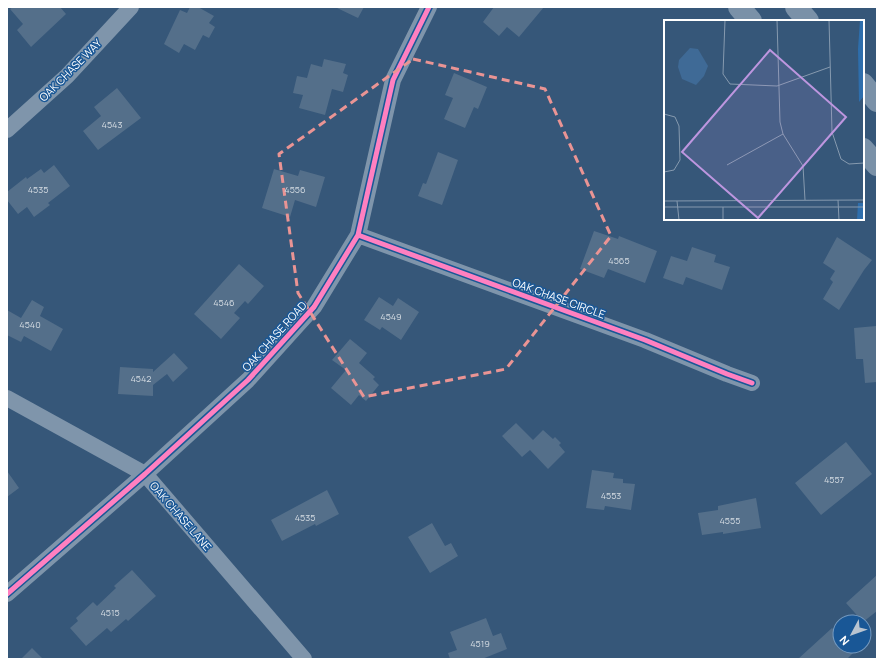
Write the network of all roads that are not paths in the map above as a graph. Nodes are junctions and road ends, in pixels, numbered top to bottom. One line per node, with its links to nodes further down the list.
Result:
1 (131, 7): 9 (street, OAK CHASE WAY)
2 (429, 7): 12 (street, OAK CHASE ROAD)
3 (739, 7): 5 (main road)
4 (796, 7): 6 (main road)
5 (750, 20)
6 (807, 20)
7 (864, 85): 8 (main road)
8 (877, 101)
9 (7, 130)
10 (864, 150): 11 (main road)
11 (877, 165)
12 (358, 235): 13 (street, OAK CHASE CIRCLE); 15 (street, OAK CHASE ROAD)
13 (752, 383)
14 (7, 398): 15 (street, OAK CHASE LANE)
15 (145, 474): 16 (street, OAK CHASE ROAD); 17 (street, OAK CHASE LANE)
16 (7, 594)
17 (304, 659)

